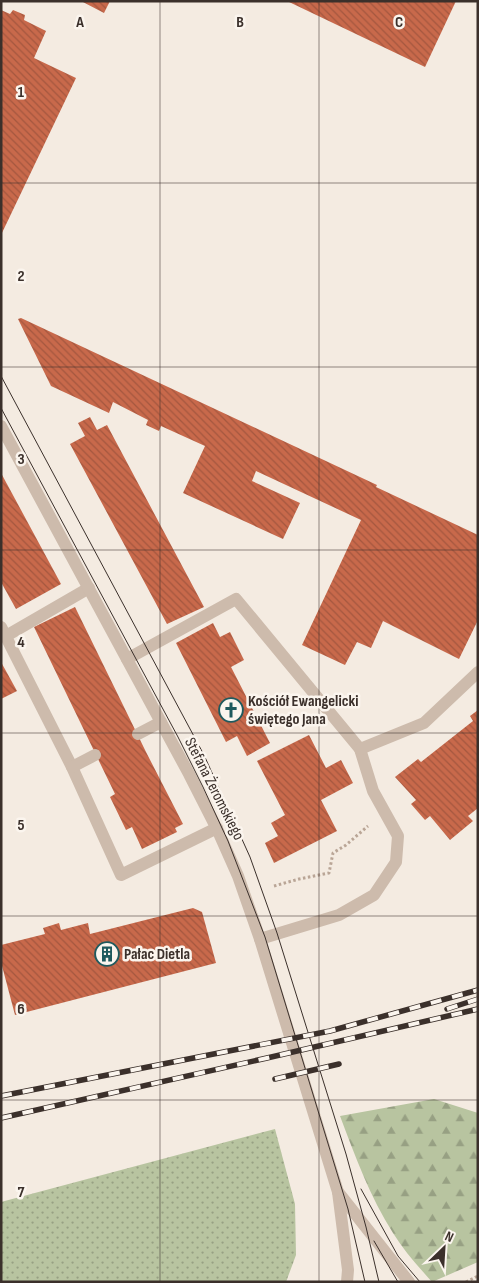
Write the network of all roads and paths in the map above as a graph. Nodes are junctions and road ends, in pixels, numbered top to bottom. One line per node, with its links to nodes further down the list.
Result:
1 (1, 426): 2 (street, Stefana Żeromskiego)
2 (89, 588): 3 (street); 4 (street, Stefana Żeromskiego)
3 (4, 632): 10 (street)
4 (127, 659): 6 (street, Stefana Żeromskiego); 8 (street)
5 (478, 672): 8 (street)
6 (161, 722): 7 (street); 12 (street, Stefana Żeromskiego)
7 (138, 734)
8 (360, 749): 11 (street)
9 (96, 755): 10 (street)
10 (72, 767): 12 (street)
11 (385, 810): 13 (path); 14 (street)
12 (217, 828): 14 (street, Stefana Żeromskiego)
13 (274, 886)
14 (260, 939): 15 (street, Stefana Żeromskiego)
15 (338, 1192): 17 (street, Stefana Żeromskiego); 18 (street, Stefana Żeromskiego)
16 (478, 1276): 19 (path)
17 (347, 1282)
18 (410, 1282)
19 (466, 1282)

